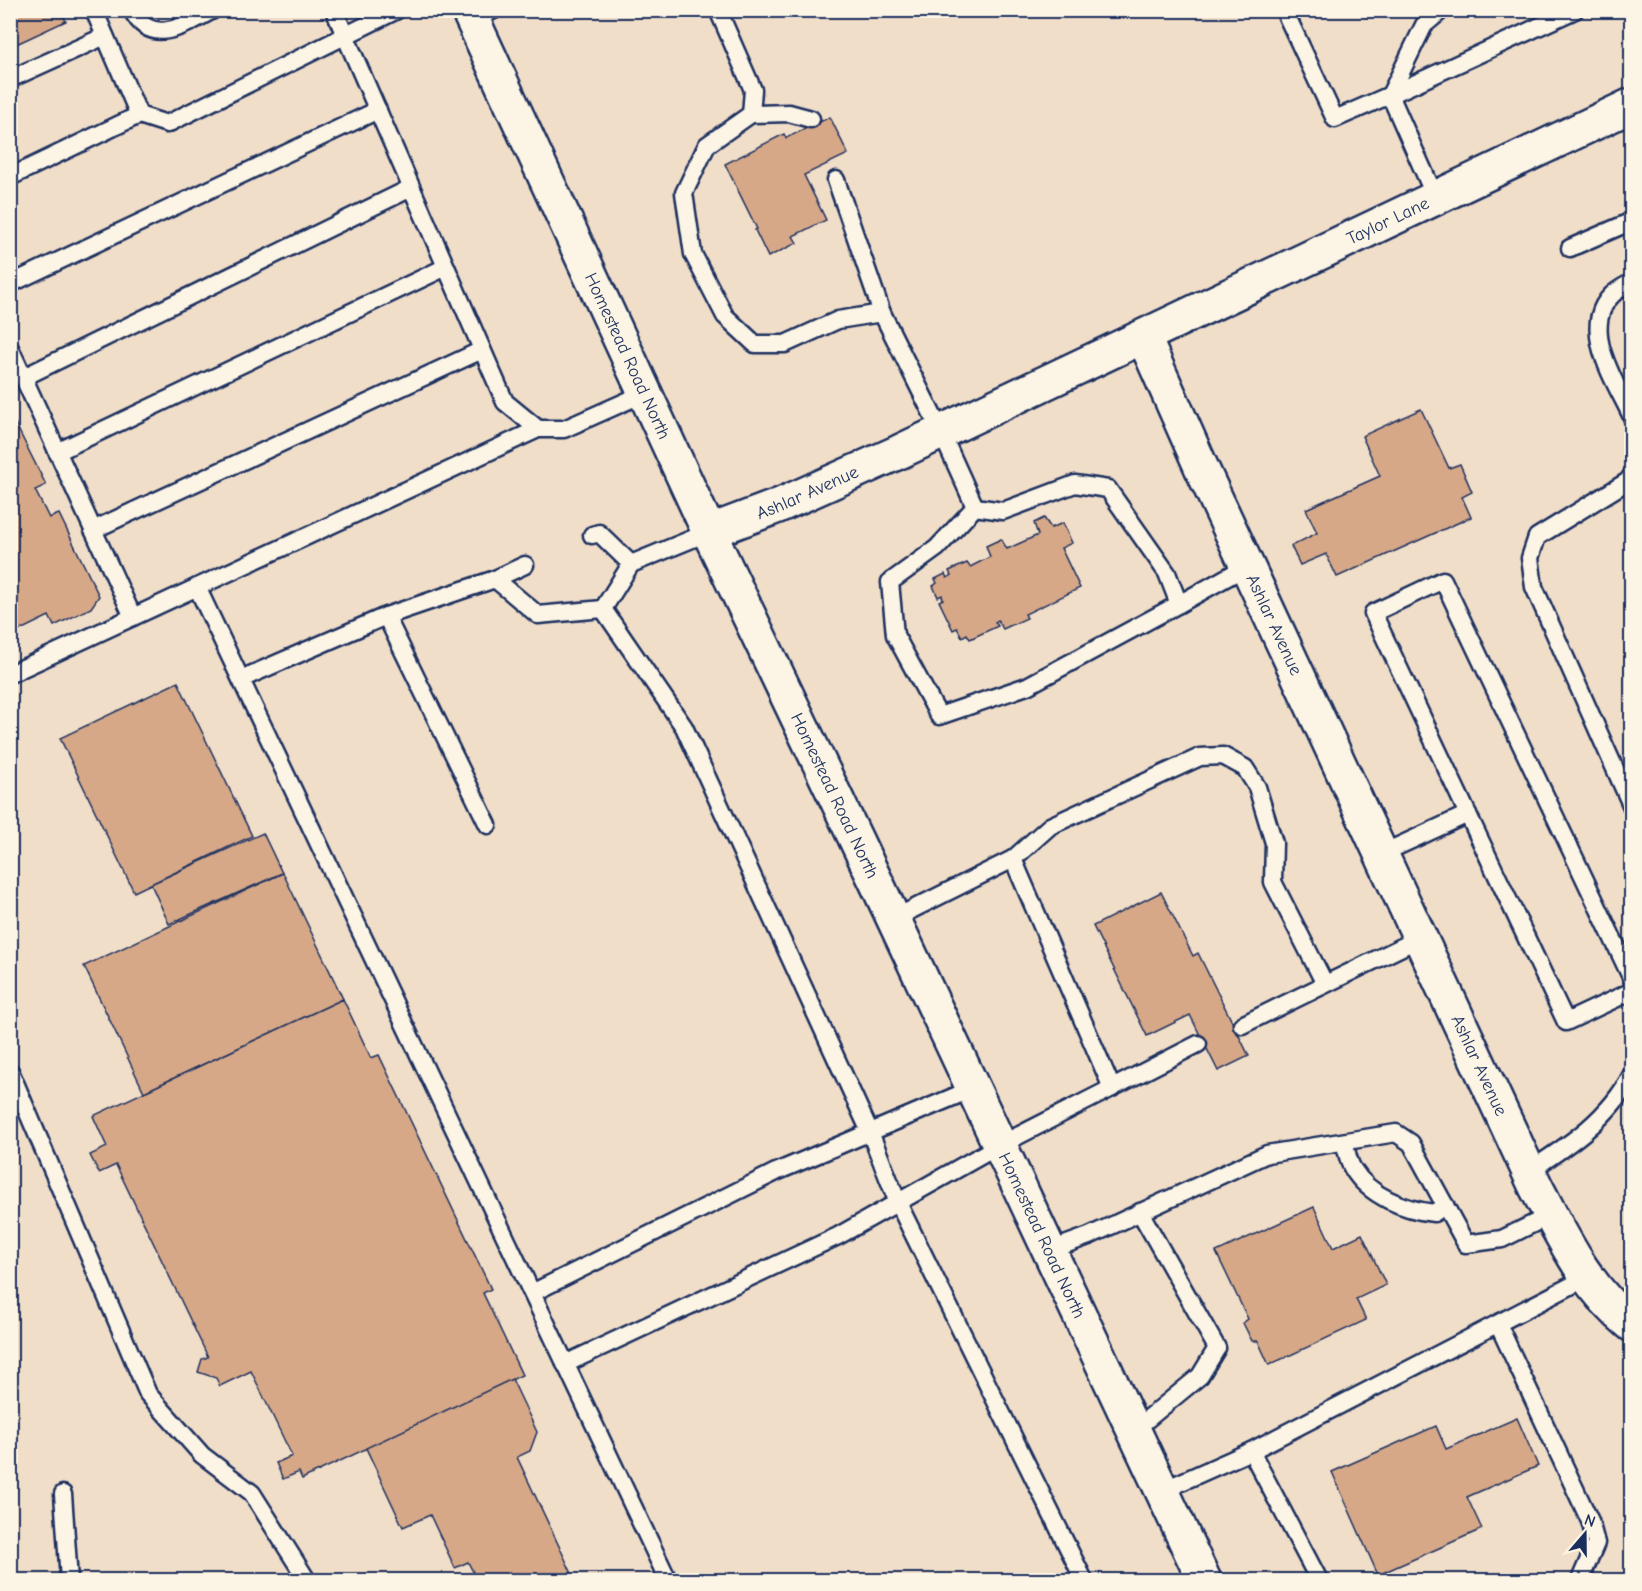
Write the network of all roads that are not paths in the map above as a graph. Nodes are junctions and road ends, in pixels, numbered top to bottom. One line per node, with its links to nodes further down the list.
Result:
1 (94, 10): 12 (lane)
2 (132, 10): 3 (lane)
3 (213, 10)
4 (334, 10): 11 (lane)
5 (397, 10): 11 (lane)
6 (718, 10): 17 (lane)
7 (1284, 10): 14 (lane)
8 (1442, 10): 14 (lane)
9 (1575, 10): 14 (lane)
10 (478, 14): 34 (street, Homestead Road North)
11 (345, 35): 16 (lane); 18 (lane)
12 (105, 36): 13 (lane); 18 (lane)
13 (10, 79)
14 (1390, 95): 23 (lane)
15 (1632, 105): 23 (street, Taylor Lane)
16 (378, 110): 22 (lane); 28 (lane)
17 (751, 114): 19 (lane); 29 (lane)
18 (139, 115): 20 (lane)
19 (811, 119)
20 (10, 177)
21 (836, 180): 29 (lane)
22 (411, 188): 26 (lane); 33 (lane)
23 (1436, 199): 30 (street, Taylor Lane)
24 (1632, 221): 25 (lane)
25 (1570, 248)
26 (446, 267): 32 (lane); 38 (lane)
27 (1632, 282): 35 (lane)
28 (10, 284)
29 (882, 313): 37 (lane)
30 (1144, 338): 37 (street, Ashlar Avenue); 46 (street, Ashlar Avenue)
31 (10, 348): 33 (lane)
32 (482, 350): 36 (lane); 41 (lane)
33 (24, 377): 38 (lane)
34 (645, 393): 36 (lane); 42 (street, Homestead Road North)
35 (1632, 417)
36 (538, 429): 48 (lane)
37 (941, 432): 40 (lane); 42 (street, Ashlar Avenue)
38 (57, 452): 41 (lane)
39 (1632, 475): 55 (lane)
40 (975, 507): 49 (lane); 49 (lane)
41 (93, 530): 52 (lane)
42 (709, 532): 44 (lane); 60 (street, Homestead Road North)
43 (592, 535): 44 (lane)
44 (631, 564): 50 (lane)
45 (525, 565): 47 (lane)
46 (1247, 566): 49 (lane); 58 (street, Ashlar Avenue)
47 (495, 579): 50 (lane); 51 (lane)
48 (197, 587): 52 (lane); 54 (lane)
49 (1179, 604)
50 (603, 609): 71 (lane)
51 (386, 616): 54 (lane); 57 (lane)
52 (133, 617): 53 (lane)
53 (10, 674)
54 (241, 679): 81 (lane)
55 (1632, 807)
56 (1468, 814): 58 (lane); 62 (lane); 64 (lane)
57 (488, 825)
58 (1381, 854): 61 (street, Ashlar Avenue)
59 (1013, 859): 60 (lane); 63 (lane); 69 (lane)
60 (893, 919): 70 (street, Homestead Road North)
61 (1420, 938): 63 (lane); 74 (street, Ashlar Avenue)
62 (1632, 979)
63 (1325, 984): 65 (lane)
64 (1632, 991)
65 (1242, 1025)
66 (1198, 1044): 69 (lane)
67 (10, 1071): 90 (lane)
68 (1632, 1074): 74 (lane)
69 (1112, 1088): 73 (lane)
70 (972, 1089): 71 (lane); 73 (street, Homestead Road North)
71 (870, 1132): 75 (lane); 81 (lane)
72 (1344, 1142): 76 (lane); 76 (lane); 77 (lane)
73 (999, 1146): 75 (lane); 79 (street, Homestead Road North)
74 (1529, 1171): 78 (street, Ashlar Avenue)
75 (898, 1203): 84 (lane); 92 (lane)
76 (1445, 1205): 78 (lane)
77 (1140, 1212): 79 (lane); 85 (lane)
78 (1551, 1215): 80 (street, Ashlar Avenue)
79 (1048, 1251): 85 (street, Homestead Road North)
80 (1586, 1278): 82 (lane); 83 (street, Ashlar Avenue)
81 (532, 1293): 84 (lane)
82 (1498, 1324): 86 (lane); 95 (lane)
83 (1632, 1325)
84 (565, 1364): 91 (lane)
85 (1133, 1431): 87 (street, Homestead Road North)
86 (1251, 1451): 87 (lane); 94 (lane)
87 (1161, 1491): 93 (street, Homestead Road North)
88 (63, 1494): 89 (lane)
89 (69, 1581)
90 (307, 1581)
91 (668, 1581)
92 (1084, 1581)
93 (1204, 1581)
94 (1319, 1581)
95 (1580, 1581)

